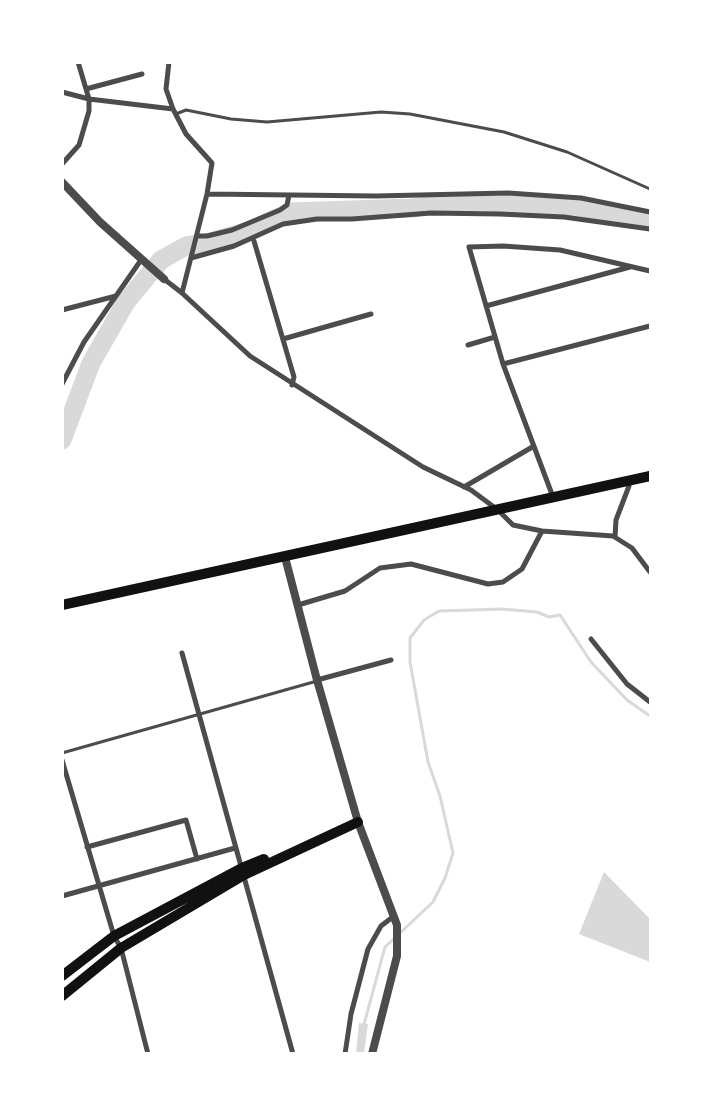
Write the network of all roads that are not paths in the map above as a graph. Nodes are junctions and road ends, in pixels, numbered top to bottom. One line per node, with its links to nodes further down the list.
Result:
1 (78, 62): 4 (street)
2 (169, 62): 7 (street)
3 (142, 74): 4 (street)
4 (86, 89): 6 (street)
5 (62, 92): 6 (street)
6 (89, 99): 7 (street); 8 (street)
7 (174, 112): 10 (lane); 11 (street)
8 (62, 164)
9 (62, 182): 18 (street)
10 (650, 189)
11 (207, 194): 12 (street); 15 (street)
12 (289, 195): 13 (street); 15 (street)
13 (650, 212)
14 (650, 229): 17 (street)
15 (196, 236): 17 (street)
16 (254, 241): 29 (street)
17 (191, 258): 22 (street)
18 (141, 260): 21 (street); 23 (street)
19 (633, 266): 20 (street); 24 (street); 24 (street)
20 (650, 271)
21 (164, 279): 22 (street)
22 (182, 292): 33 (street)
23 (116, 296): 25 (street); 32 (street)
24 (486, 306): 28 (street)
25 (62, 310)
26 (371, 314): 29 (street)
27 (650, 326): 31 (street)
28 (495, 337): 30 (street); 31 (street)
29 (283, 339): 33 (street)
30 (468, 345)
31 (502, 364): 34 (street)
32 (62, 384)
33 (292, 385): 37 (street)
34 (534, 446): 37 (street); 38 (street)
35 (650, 476): 36 (main road)
36 (628, 481): 38 (main road); 41 (street)
37 (464, 487): 39 (street)
38 (553, 497): 39 (main road)
39 (498, 510): 40 (street); 42 (main road)
40 (542, 531): 41 (street); 45 (street)
41 (615, 538): 43 (street)
42 (285, 557): 44 (main road); 45 (street)
43 (650, 572)
44 (62, 605)
45 (298, 605): 49 (street)
46 (591, 639): 50 (street)
47 (182, 653): 51 (street)
48 (391, 660): 49 (street)
49 (317, 680): 51 (lane); 54 (street)
50 (650, 702)
51 (199, 712): 52 (lane); 56 (street)
52 (62, 753)
53 (62, 760): 55 (street)
54 (358, 822): 58 (main road); 61 (street)
55 (87, 846): 57 (street); 59 (street)
56 (236, 848): 57 (street); 58 (street)
57 (198, 859): 59 (street)
58 (243, 872): 62 (main road); 63 (main road); 67 (street)
59 (99, 886): 60 (street); 62 (street)
60 (62, 896)
61 (394, 916): 68 (street); 69 (street)
62 (114, 936): 63 (street); 64 (main road)
63 (122, 948): 65 (main road); 66 (street)
64 (62, 976)
65 (62, 996)
66 (148, 1054)
67 (293, 1054)
68 (345, 1054)
69 (372, 1054)

